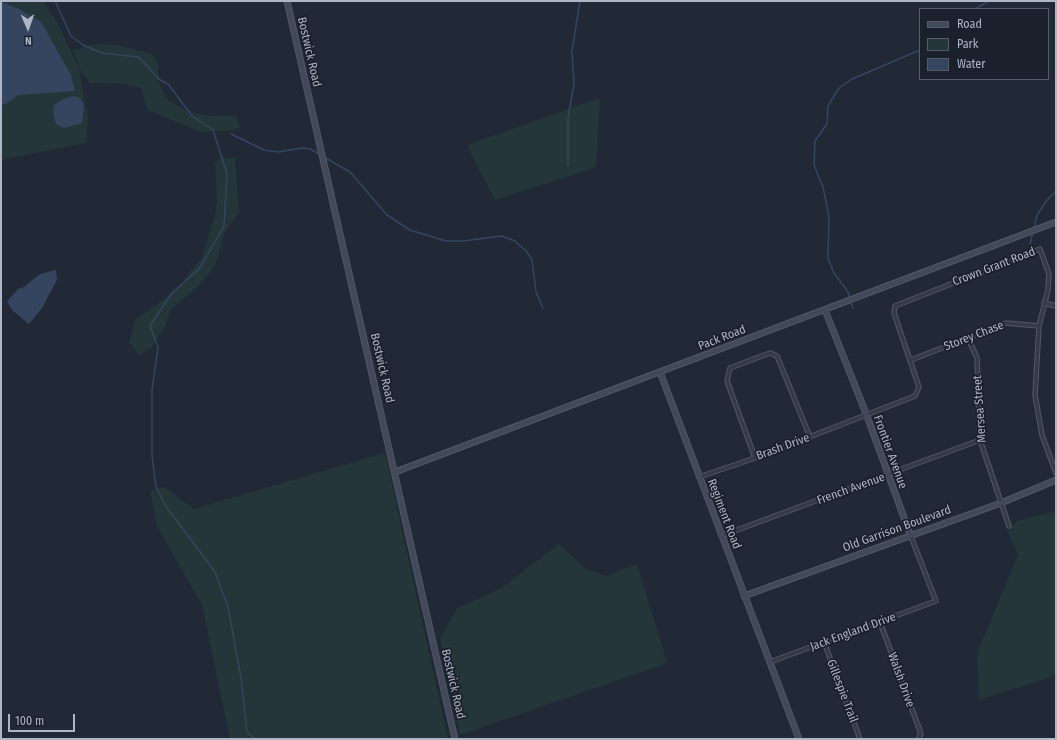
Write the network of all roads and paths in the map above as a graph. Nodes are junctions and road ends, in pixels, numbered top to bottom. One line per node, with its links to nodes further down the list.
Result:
1 (287, 1): 14 (street, Bostwick Road)
2 (1056, 222): 5 (street, Pack Road)
3 (1044, 303): 4 (street); 6 (street, Crown Grant Road); 8 (street, Crown Grant Road)
4 (1056, 306)
5 (825, 310): 9 (street, Pack Road); 10 (street, Frontier Avenue)
6 (1039, 326): 7 (street, Storey Chase); 15 (street, Crown Grant Road)
7 (968, 338): 8 (street, Storey Chase); 12 (street, Mersea Street)
8 (911, 360): 10 (street, Crown Grant Road)
9 (660, 372): 14 (street, Pack Road); 17 (street, Regiment Road)
10 (867, 416): 11 (street, Brash Drive); 16 (street, Frontier Avenue)
11 (810, 437): 13 (street, Brash Drive); 13 (street)
12 (980, 440): 16 (street, French Avenue); 19 (street, Mersea Street)
13 (755, 458): 17 (street, Brash Drive)
14 (395, 472): 29 (street, Bostwick Road)
15 (1056, 473)
16 (887, 475): 21 (street, Frontier Avenue); 22 (street, French Avenue)
17 (699, 477): 22 (street, Regiment Road)
18 (1056, 480): 19 (street, Old Garrison Boulevard)
19 (1001, 503): 20 (street, Mersea Street); 21 (street, Old Garrison Boulevard)
20 (1009, 526)
21 (910, 534): 23 (street, Old Garrison Boulevard); 24 (street, Frontier Avenue)
22 (721, 536): 23 (street, Regiment Road)
23 (744, 596): 27 (street, Regiment Road)
24 (936, 602): 25 (street, Jack England Drive)
25 (880, 622): 26 (street, Jack England Drive); 28 (street, Walsh Drive)
26 (824, 642): 27 (street, Jack England Drive); 31 (street, Gillespie Trail)
27 (770, 662): 30 (street, Regiment Road)
28 (919, 738)
29 (455, 739)
30 (799, 739)
31 (860, 739)

